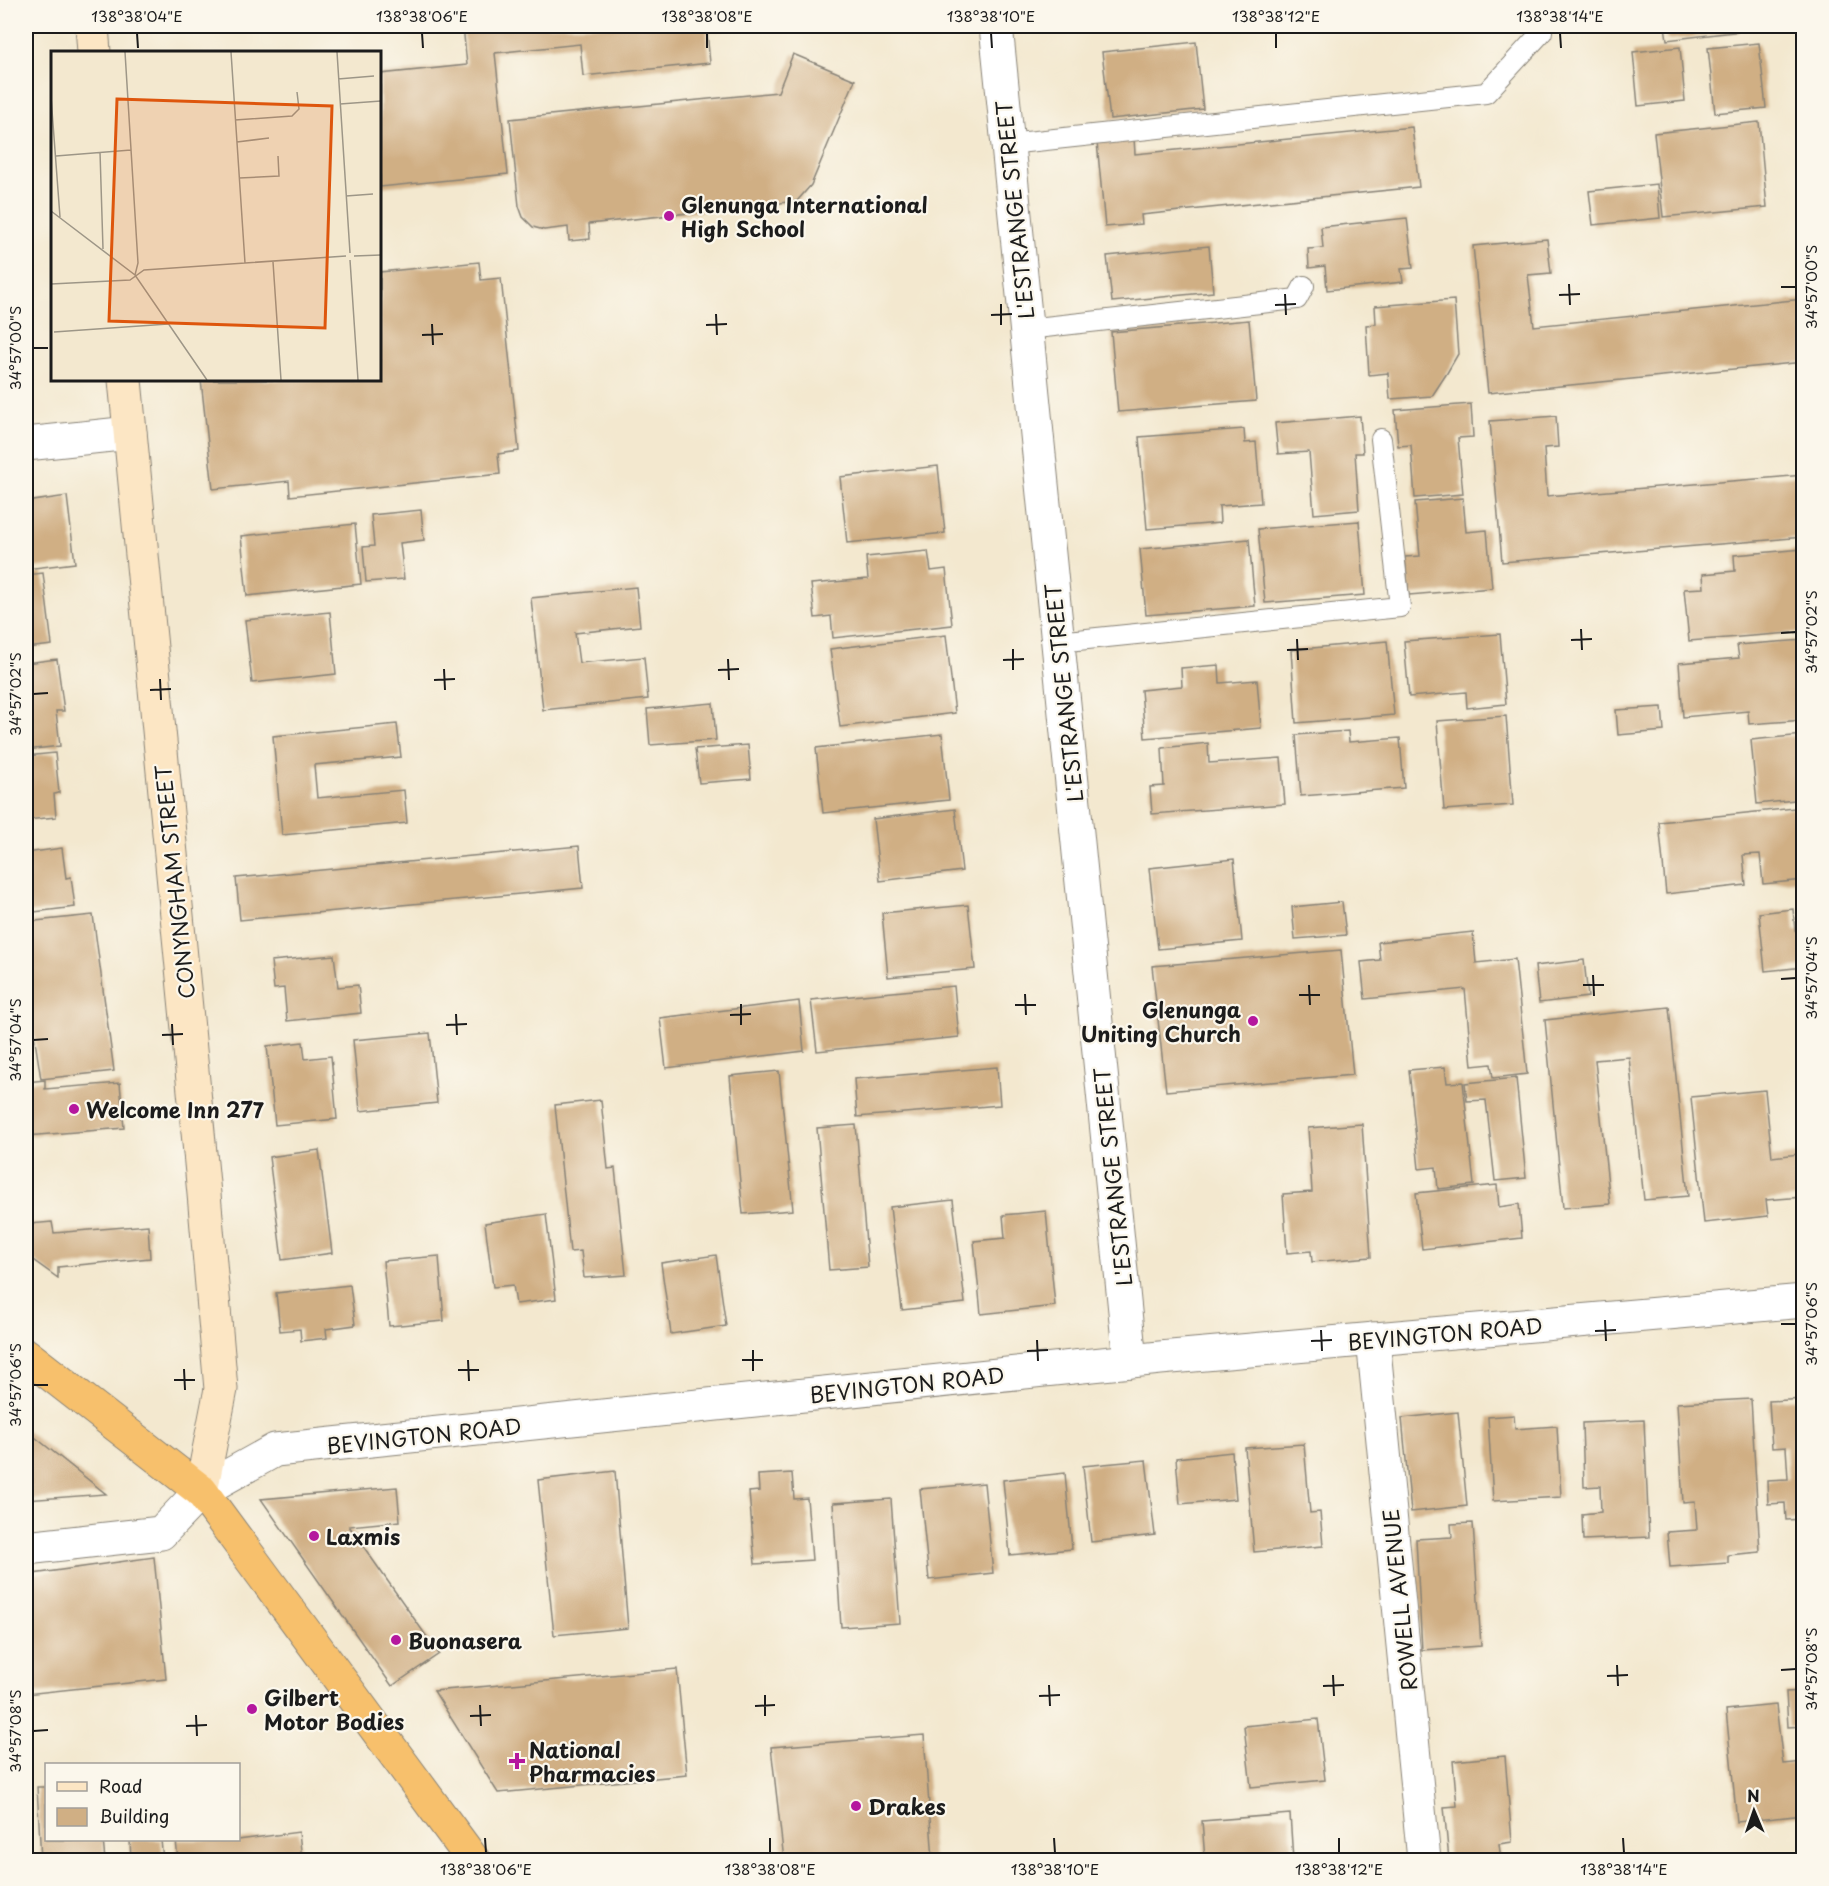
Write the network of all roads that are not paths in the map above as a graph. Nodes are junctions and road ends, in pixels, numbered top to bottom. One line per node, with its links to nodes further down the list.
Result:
1 (92, 26): 4 (street)
2 (996, 26): 5 (street, L'ESTRANGE STREET)
3 (1542, 26): 5 (lane)
4 (94, 51)
5 (1008, 144): 7 (street, L'ESTRANGE STREET)
6 (1304, 286): 7 (lane)
7 (1027, 329): 12 (street, L'ESTRANGE STREET)
8 (125, 381): 9 (street, CONYNGHAM STREET)
9 (130, 433): 11 (street); 17 (street, CONYNGHAM STREET)
10 (1381, 439): 12 (lane)
11 (26, 444)
12 (1058, 642): 16 (street, L'ESTRANGE STREET)
13 (1803, 1302): 14 (street, BEVINGTON ROAD)
14 (1373, 1339): 16 (street, BEVINGTON ROAD); 20 (street, ROWELL AVENUE)
15 (26, 1355): 17 (highway)
16 (1130, 1361): 17 (street, BEVINGTON ROAD)
17 (201, 1491): 18 (street, BEVINGTON ROAD); 19 (highway)
18 (26, 1548)
19 (473, 1860)
20 (1425, 1860)

